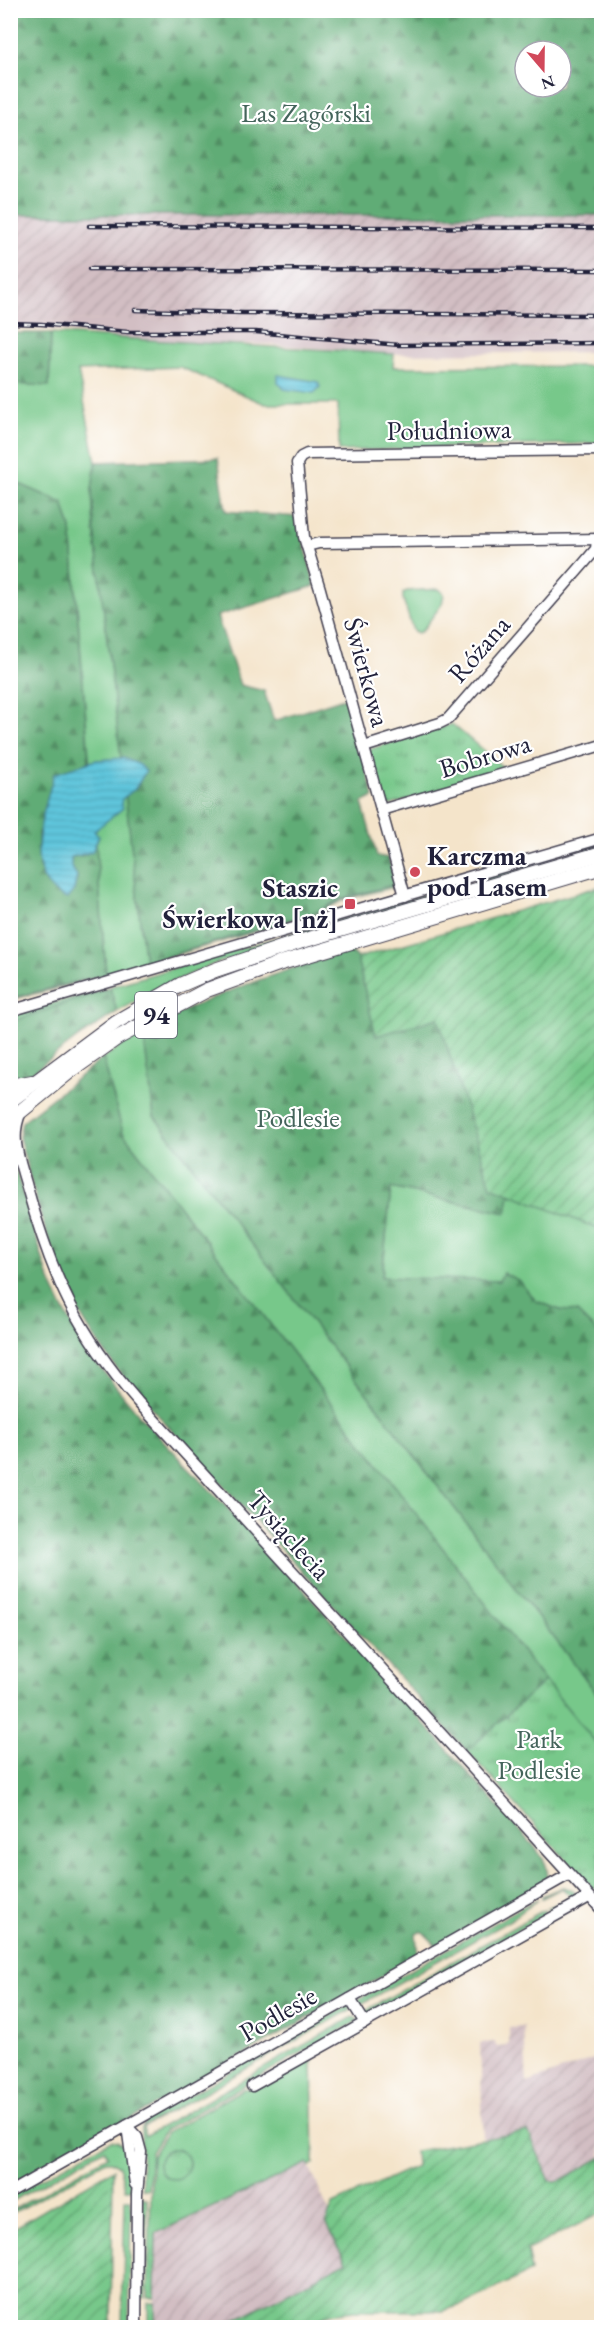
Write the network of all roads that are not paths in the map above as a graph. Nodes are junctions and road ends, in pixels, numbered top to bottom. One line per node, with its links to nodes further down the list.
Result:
1 (602, 450): 2 (street, Południowa)
2 (299, 459): 4 (street, Świerkowa)
3 (599, 539): 4 (street, Różana); 6 (street, Różana)
4 (307, 546): 6 (street, Świerkowa)
5 (602, 745): 7 (street, Bobrowa)
6 (364, 747): 7 (street, Świerkowa)
7 (381, 810): 11 (street, Świerkowa)
8 (602, 838): 11 (street)
9 (602, 853): 13 (main road, 94)
10 (602, 867): 16 (main road, 94)
11 (405, 896): 12 (street)
12 (10, 1011)
13 (34, 1082): 14 (main road); 15 (main road, 94)
14 (10, 1086)
15 (10, 1101)
16 (22, 1110): 17 (main road, 94); 18 (street, Tysiąclecia)
17 (10, 1120)
18 (13, 1144): 19 (street, Tysiąclecia)
19 (568, 1875): 20 (street, Tysiąclecia); 22 (street, Podlesie)
20 (594, 1897): 21 (street, Tysiąclecia); 23 (street)
21 (602, 1910)
22 (350, 1999): 23 (street); 25 (street, Podlesie)
23 (365, 2023): 24 (street)
24 (252, 2086)
25 (127, 2126): 26 (street, Podlesie); 27 (street)
26 (10, 2192)
27 (136, 2328)

